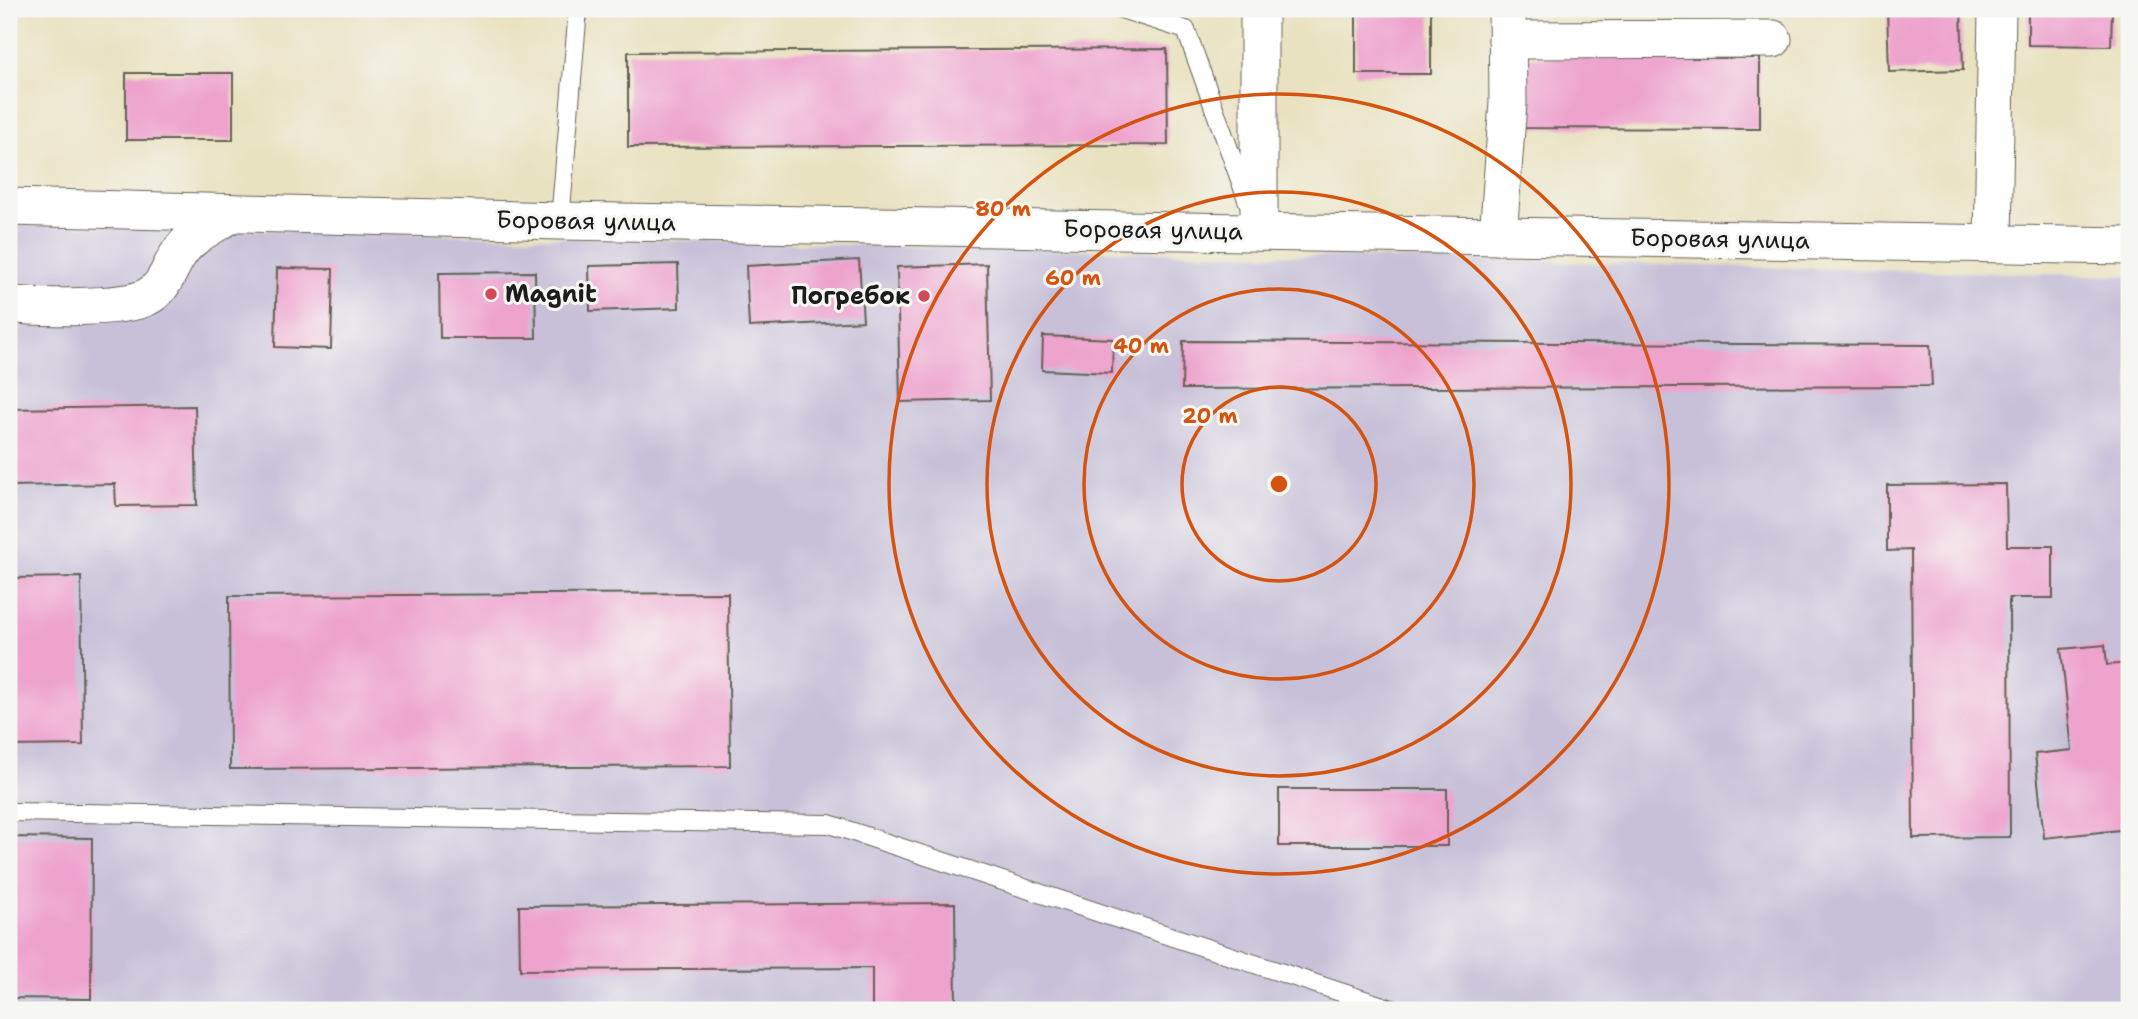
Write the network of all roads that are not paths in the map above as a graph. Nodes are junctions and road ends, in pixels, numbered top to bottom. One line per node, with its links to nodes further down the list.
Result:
1 (578, 9): 9 (lane)
2 (1121, 9): 10 (lane)
3 (1259, 9): 10 (street)
4 (1997, 9): 12 (street)
5 (1507, 24): 6 (street); 11 (street)
6 (1773, 39)
7 (9, 208): 8 (street, Боровая улица)
8 (233, 213): 9 (street, Боровая улица); 14 (street)
9 (560, 221): 10 (street, Боровая улица)
10 (1259, 232): 11 (street, Боровая улица)
11 (1498, 236): 12 (street, Боровая улица)
12 (1993, 243): 13 (street, Боровая улица)
13 (2129, 246)
14 (9, 304)
15 (9, 812): 16 (lane)
16 (1395, 1010)

